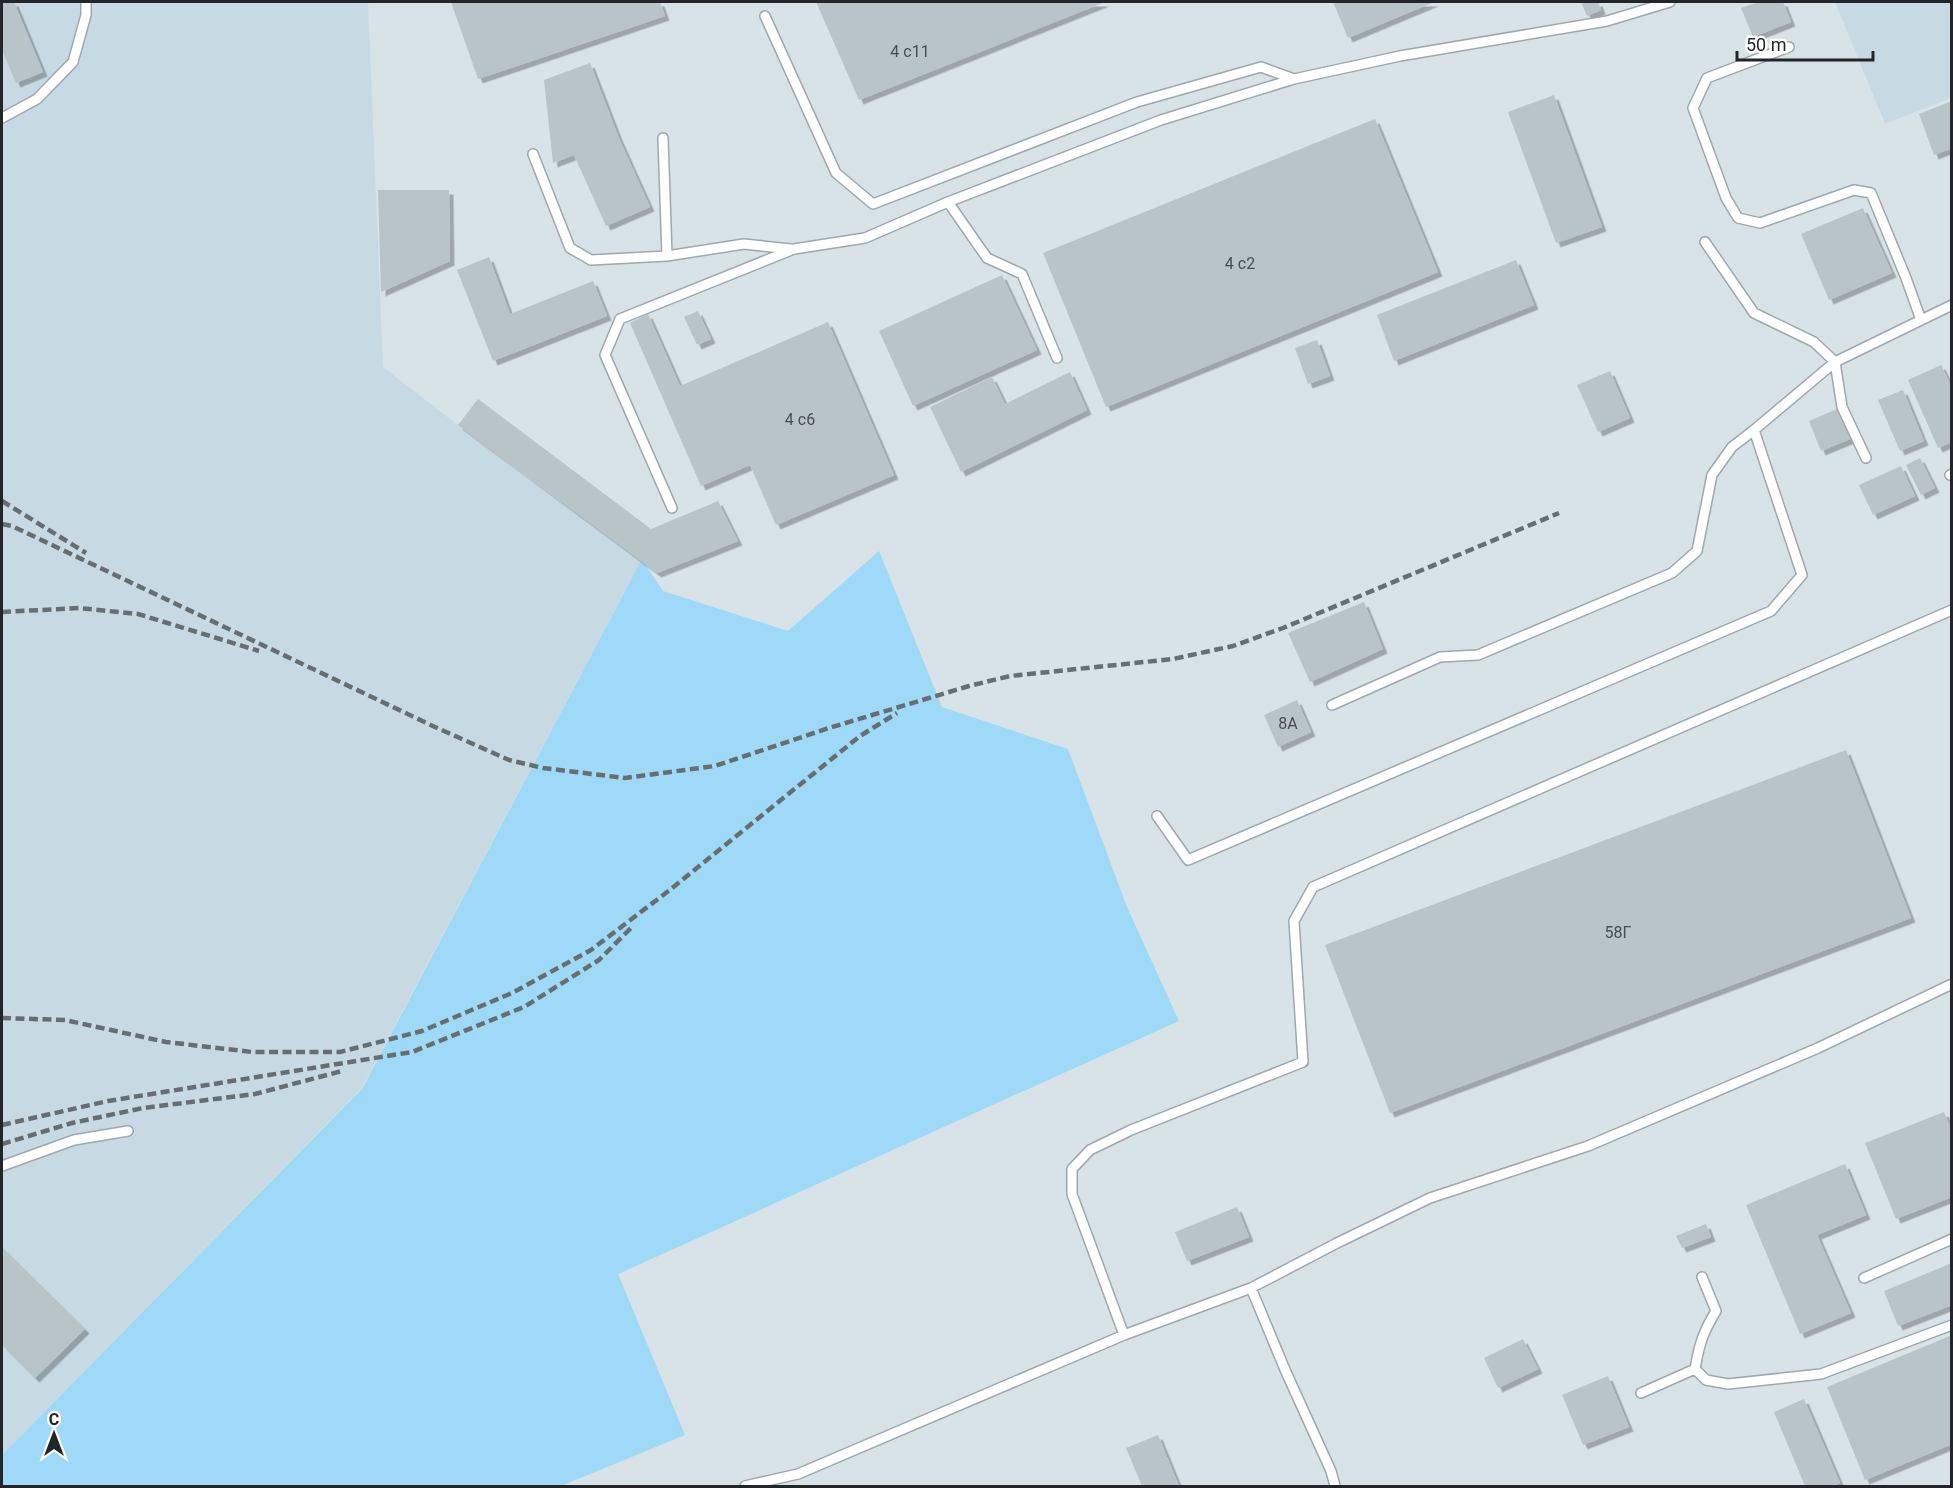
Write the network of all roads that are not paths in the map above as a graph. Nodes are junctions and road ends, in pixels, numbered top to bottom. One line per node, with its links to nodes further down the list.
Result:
1 (86, 2): 6 (lane)
2 (1670, 2): 5 (lane)
3 (765, 16): 5 (lane)
4 (1790, 47): 14 (lane)
5 (1294, 79): 9 (lane)
6 (2, 118)
7 (663, 138): 12 (lane)
8 (533, 154): 12 (lane)
9 (948, 202): 11 (lane); 15 (lane)
10 (1706, 242): 16 (lane)
11 (794, 249): 12 (lane); 19 (lane)
12 (667, 256)
13 (1952, 305): 14 (lane)
14 (1921, 320): 16 (lane)
15 (1057, 358)
16 (1835, 362): 17 (lane); 18 (lane)
17 (1754, 430): 21 (lane); 22 (lane)
18 (1866, 458)
19 (672, 508)
20 (1952, 610): 31 (lane)
21 (1332, 705)
22 (1157, 816)
23 (1952, 984): 29 (lane)
24 (128, 1131): 25 (lane)
25 (2, 1166)
26 (1952, 1239): 28 (lane)
27 (1702, 1277): 32 (lane)
28 (1864, 1278)
29 (1251, 1288): 31 (lane); 35 (lane)
30 (1952, 1325): 32 (lane)
31 (1124, 1335): 34 (lane)
32 (1695, 1370): 33 (lane)
33 (1641, 1393)
34 (745, 1486)
35 (1335, 1486)

